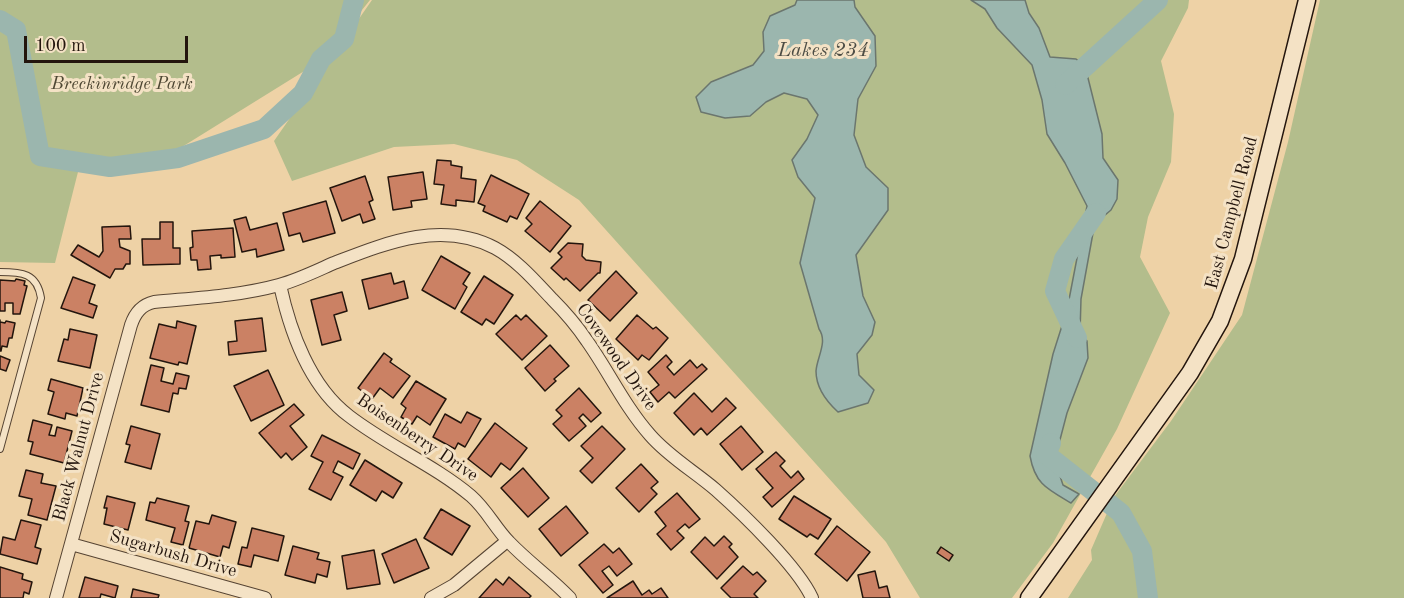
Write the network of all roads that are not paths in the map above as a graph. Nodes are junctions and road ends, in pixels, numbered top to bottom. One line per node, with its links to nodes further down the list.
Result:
1 (1307, 0): 8 (main road, East Campbell Road)
2 (0, 272): 5 (lane)
3 (280, 285): 4 (street, Covewood Drive); 6 (street, Boisenberry Drive); 13 (street, Covewood Drive)
4 (141, 309): 7 (street, Black Walnut Drive)
5 (0, 449)
6 (507, 541): 11 (street); 12 (street, Boisenberry Drive)
7 (71, 544): 9 (street, Black Walnut Drive); 10 (street, Sugarbush Drive)
8 (1029, 597)
9 (56, 598)
10 (265, 598)
11 (431, 598)
12 (570, 598)
13 (812, 598)

